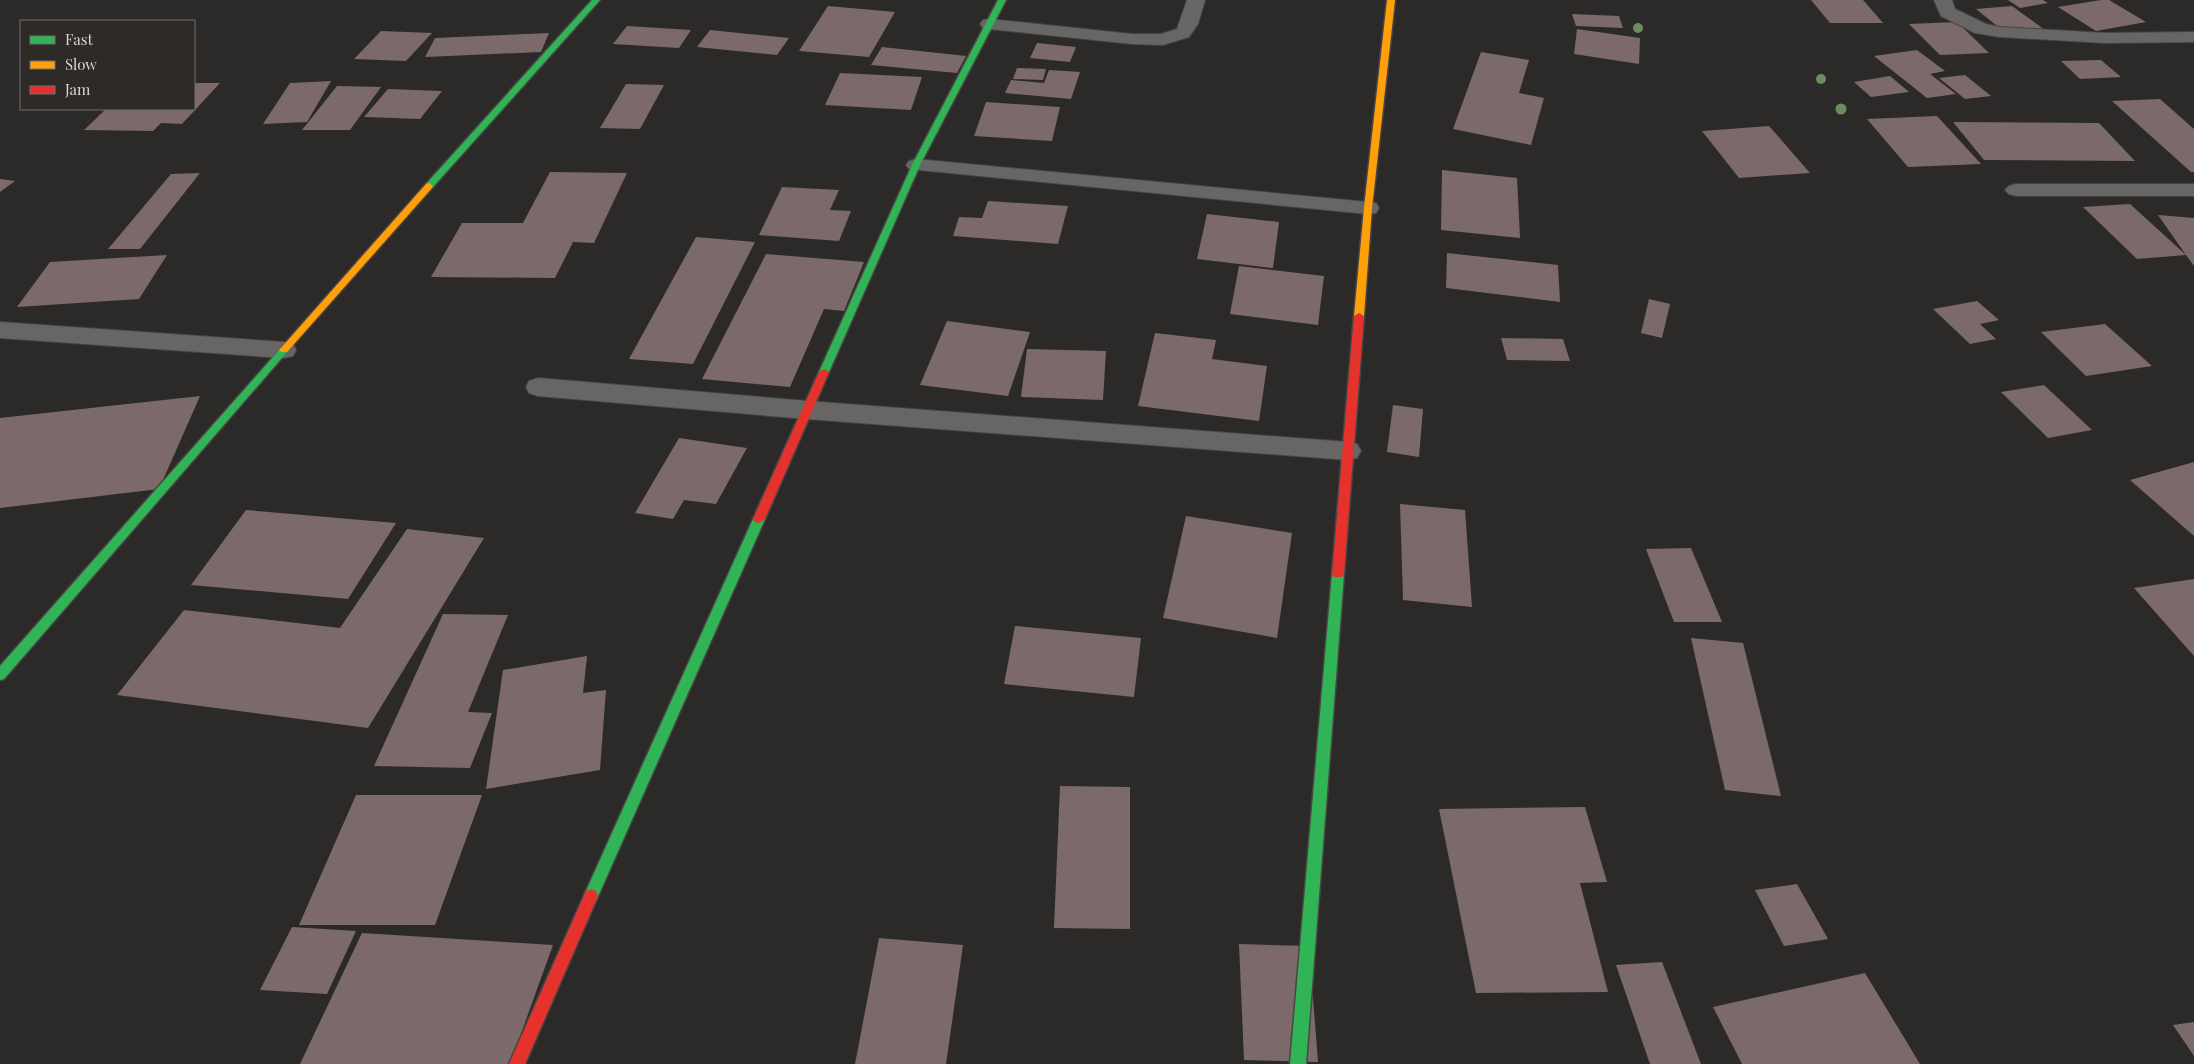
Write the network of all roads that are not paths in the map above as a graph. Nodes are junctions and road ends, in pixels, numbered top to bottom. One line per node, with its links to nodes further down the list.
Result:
1 (596, 0): 13 (street)
2 (1002, 0): 6 (street)
3 (1196, 0): 6 (street)
4 (1391, 0): 11 (street)
5 (1943, 0): 7 (street)
6 (989, 24): 8 (street)
7 (2194, 37)
8 (916, 165): 11 (street); 15 (street)
9 (2016, 190): 10 (street)
10 (2194, 190)
11 (1368, 208): 16 (street)
12 (0, 330): 13 (street)
13 (284, 350): 17 (street)
14 (538, 387): 15 (street)
15 (806, 410): 16 (street); 18 (street)
16 (1348, 451): 19 (street)
17 (0, 675)
18 (517, 1064)
19 (1298, 1064)

